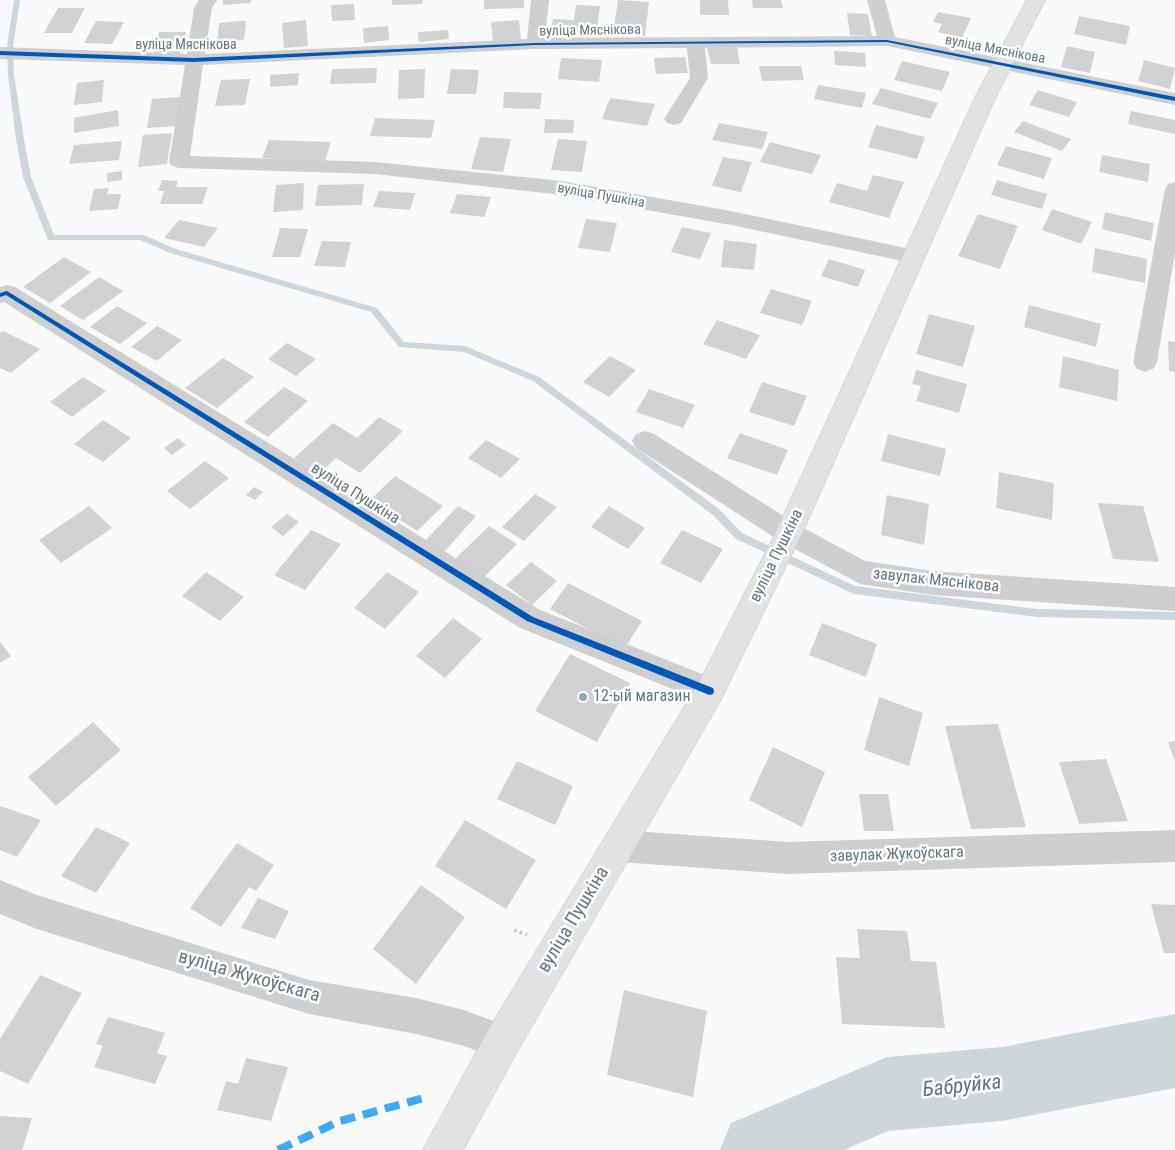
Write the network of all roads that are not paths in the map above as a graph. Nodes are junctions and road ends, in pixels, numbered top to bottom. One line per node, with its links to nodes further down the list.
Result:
1 (208, 0): 9 (street)
2 (540, 0): 7 (street)
3 (876, 0): 5 (street)
4 (1036, 0): 10 (main road, вуліца Пушкіна)
5 (887, 41): 6 (street, вуліца Мяснікова); 10 (street, вуліца Мяснікова)
6 (696, 42): 7 (street, вуліца Мяснікова); 12 (street)
7 (535, 44): 9 (street, вуліца Мяснікова)
8 (0, 53): 9 (street, вуліца Мяснікова)
9 (194, 60): 14 (street, вуліца Пушкіна)
10 (1001, 64): 11 (street, вуліца Мяснікова); 14 (main road, вуліца Пушкіна)
11 (1175, 99)
12 (674, 119)
13 (1175, 189): 16 (street)
14 (912, 256): 18 (main road, вуліца Пушкіна)
15 (0, 295): 20 (street, вуліца Пушкіна)
16 (1145, 363)
17 (645, 441): 18 (street, завулак Мяснікова)
18 (782, 548): 19 (street, завулак Мяснікова); 20 (main road, вуліца Пушкіна)
19 (1175, 599)
20 (710, 690): 21 (main road, вуліца Пушкіна)
21 (619, 846): 22 (street, завулак Жукоўскага); 24 (main road, вуліца Пушкіна)
22 (1175, 846)
23 (0, 897): 24 (street, вуліца Жукоўскага)
24 (502, 1042): 25 (main road, вуліца Пушкіна)
25 (442, 1150)

